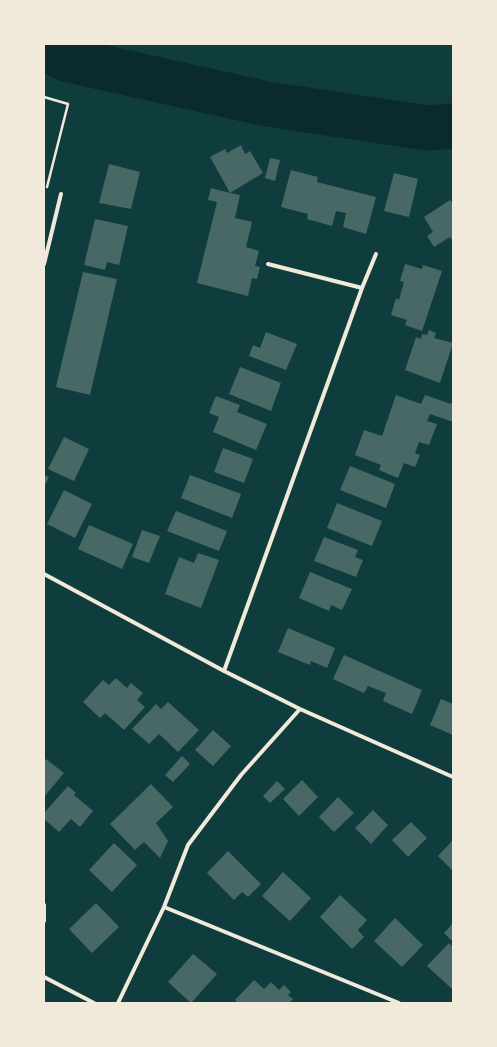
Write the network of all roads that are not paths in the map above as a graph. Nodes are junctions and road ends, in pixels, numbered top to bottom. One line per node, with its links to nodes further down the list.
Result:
1 (61, 194): 3 (street)
2 (376, 254): 5 (street)
3 (44, 264)
4 (268, 264): 5 (street)
5 (362, 288): 7 (street)
6 (44, 574): 7 (street)
7 (224, 671): 8 (street)
8 (300, 709): 9 (street); 11 (street)
9 (453, 777)
10 (44, 905): 12 (street)
11 (164, 906): 14 (street); 16 (street)
12 (44, 921)
13 (44, 977): 15 (street)
14 (392, 1001): 17 (street)
15 (94, 1003)
16 (118, 1003)
17 (399, 1003)

